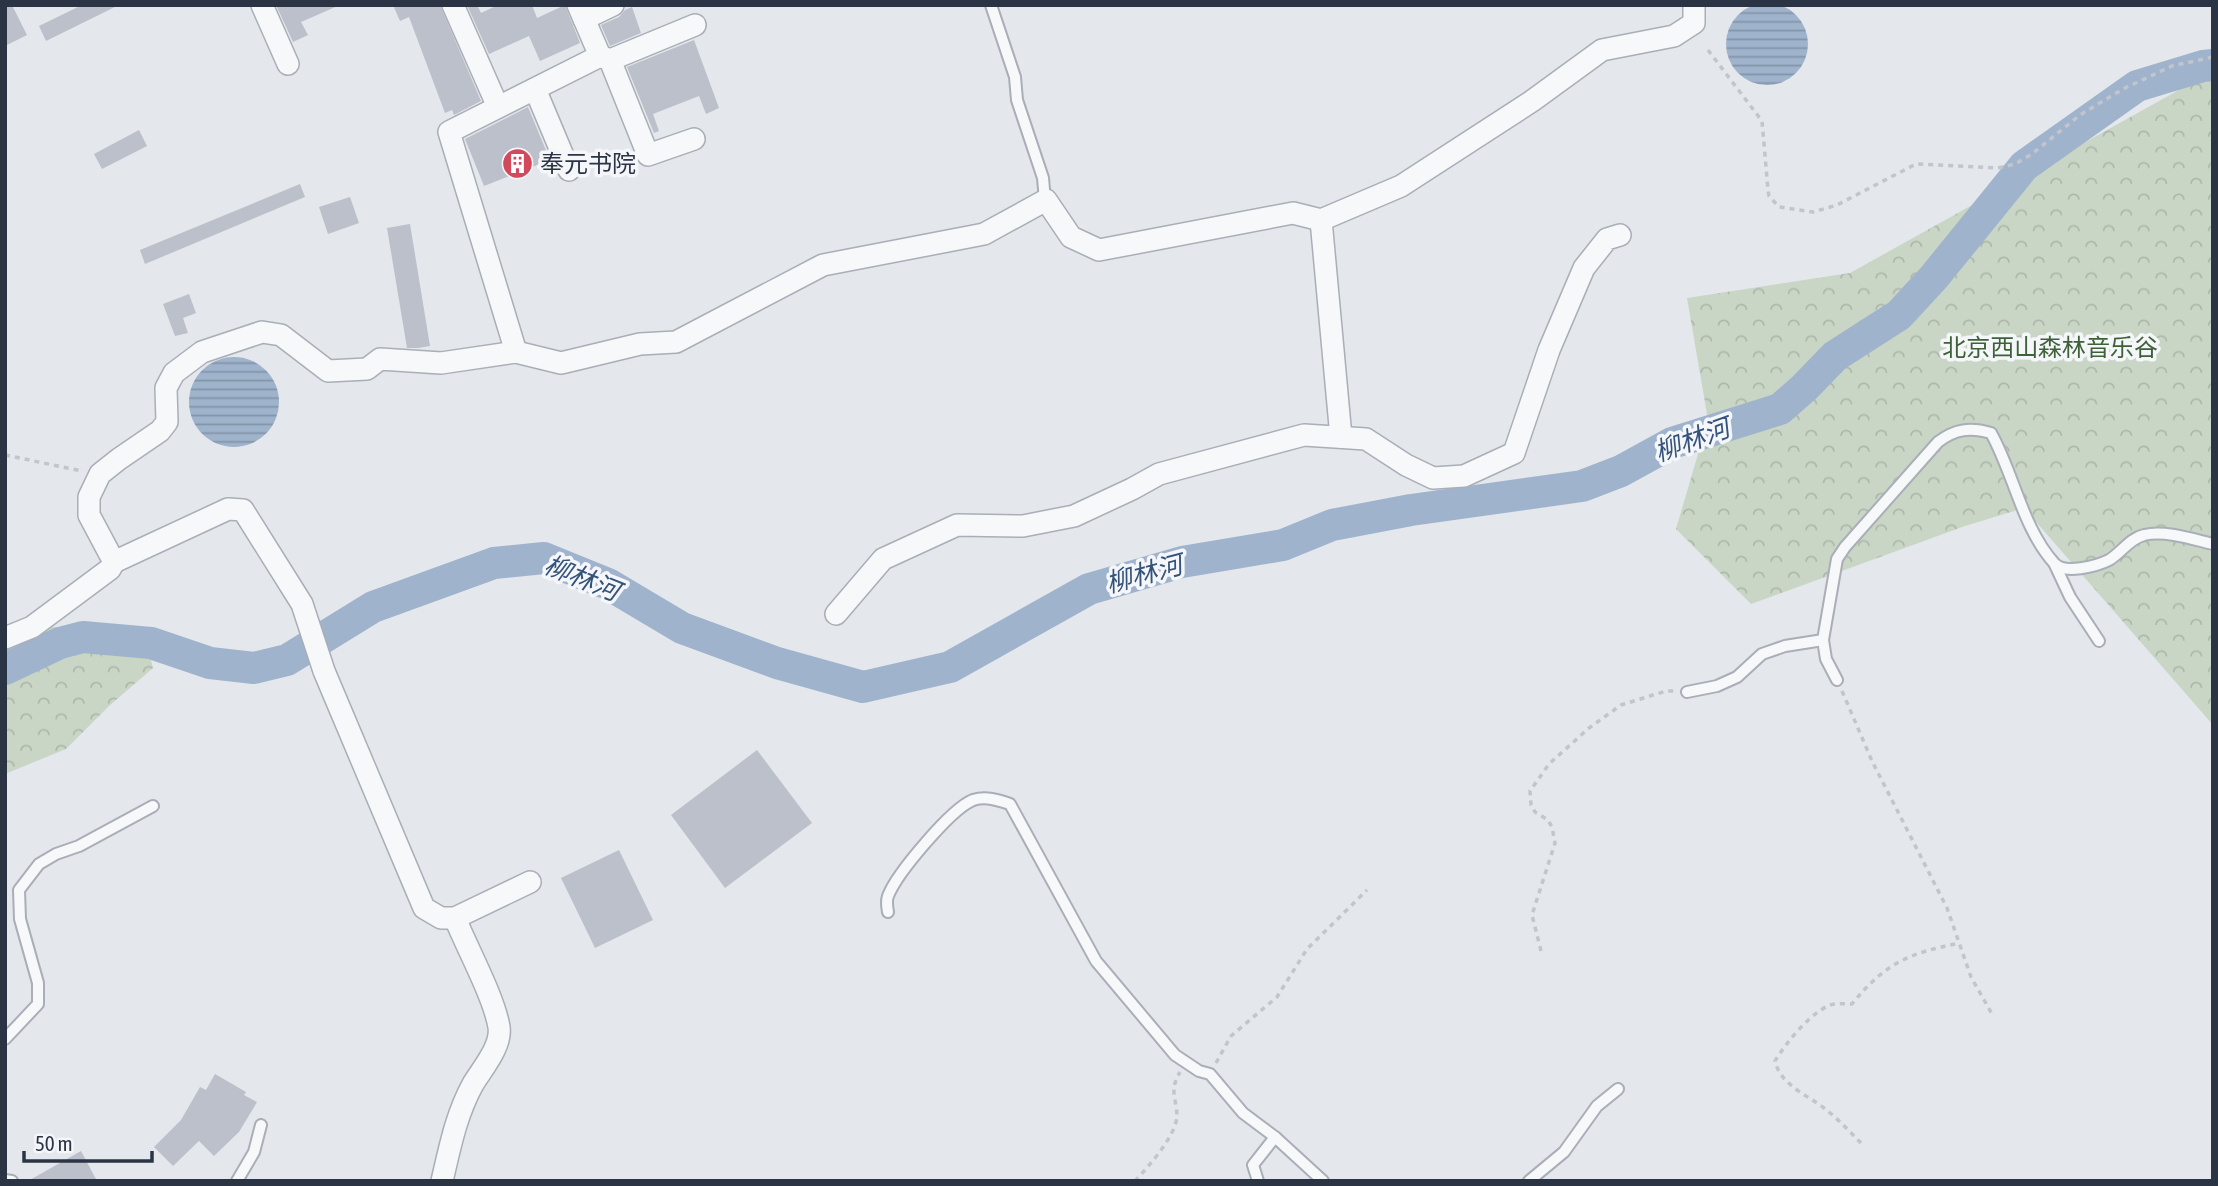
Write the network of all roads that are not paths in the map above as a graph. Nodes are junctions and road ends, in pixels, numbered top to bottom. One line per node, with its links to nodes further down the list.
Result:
1 (262, 5): 9 (street)
2 (453, 5): 11 (street)
3 (613, 5): 6 (street)
4 (991, 5): 14 (lane)
5 (1694, 5): 15 (street)
6 (581, 12): 8 (street)
7 (695, 25): 8 (street)
8 (605, 58): 10 (street); 12 (street)
9 (288, 64)
10 (535, 89): 11 (street); 13 (street)
11 (498, 107): 17 (street)
12 (694, 139)
13 (569, 170)
14 (1045, 201): 15 (street); 17 (street)
15 (1321, 220): 18 (street)
16 (1620, 235): 18 (street)
17 (516, 352): 20 (street)
18 (1342, 438): 22 (street)
19 (2213, 544): 21 (lane)
20 (114, 562): 23 (street); 31 (street)
21 (2055, 565): 24 (lane); 25 (lane)
22 (836, 614)
23 (5, 638)
24 (1823, 640): 26 (lane); 27 (lane)
25 (2099, 641)
26 (1837, 680)
27 (1687, 692)
28 (153, 806): 32 (lane)
29 (530, 882): 31 (street)
30 (888, 912): 35 (lane)
31 (454, 918): 39 (street)
32 (5, 1039)
33 (1618, 1089): 42 (lane)
34 (261, 1125): 38 (lane)
35 (1275, 1137): 40 (lane); 41 (lane)
36 (5, 1180): 37 (lane)
37 (12, 1181)
38 (237, 1181)
39 (442, 1181)
40 (1258, 1181)
41 (1323, 1181)
42 (1529, 1181)

